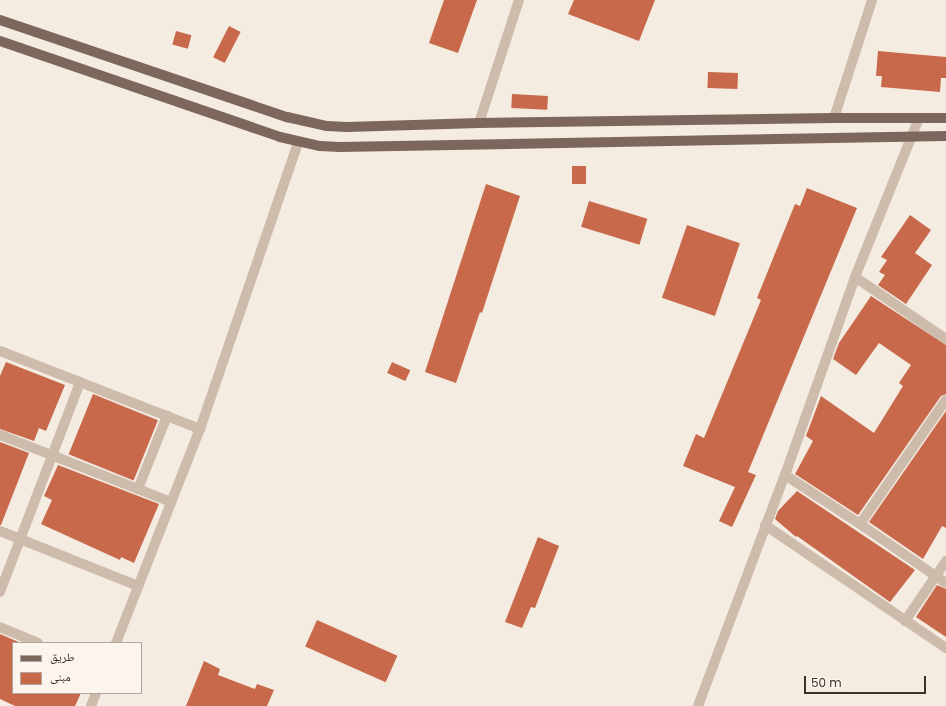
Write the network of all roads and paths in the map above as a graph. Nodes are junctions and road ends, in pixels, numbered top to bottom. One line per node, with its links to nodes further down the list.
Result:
1 (519, 0): 8 (street)
2 (872, 0): 5 (street)
3 (0, 20): 8 (main road)
4 (0, 41): 11 (main road)
5 (834, 118): 6 (main road); 8 (main road)
6 (919, 118): 7 (main road); 9 (street)
7 (946, 118)
8 (479, 123)
9 (912, 136): 10 (main road); 11 (main road); 12 (street)
10 (946, 136)
11 (298, 142): 18 (street)
12 (855, 277): 13 (street); 21 (street)
13 (946, 338)
14 (0, 351): 15 (street)
15 (80, 382): 17 (street); 20 (street)
16 (946, 400): 25 (street)
17 (167, 416): 18 (street); 22 (street)
18 (200, 430): 23 (street)
19 (0, 435): 20 (street)
20 (52, 455): 22 (street); 27 (street)
21 (785, 475): 24 (street); 25 (street)
22 (138, 489): 23 (street)
23 (171, 502): 31 (street)
24 (765, 524): 33 (street); 40 (street)
25 (860, 524): 29 (street)
26 (0, 531): 27 (street)
27 (20, 539): 31 (street); 32 (street)
28 (946, 561): 29 (street)
29 (935, 576): 30 (street); 33 (street)
30 (946, 583)
31 (138, 586): 36 (street)
32 (0, 592)
33 (905, 620): 37 (street)
34 (0, 627): 35 (street)
35 (36, 642)
36 (116, 642)
37 (946, 648)
38 (96, 694): 39 (street)
39 (91, 706)
40 (698, 706)

